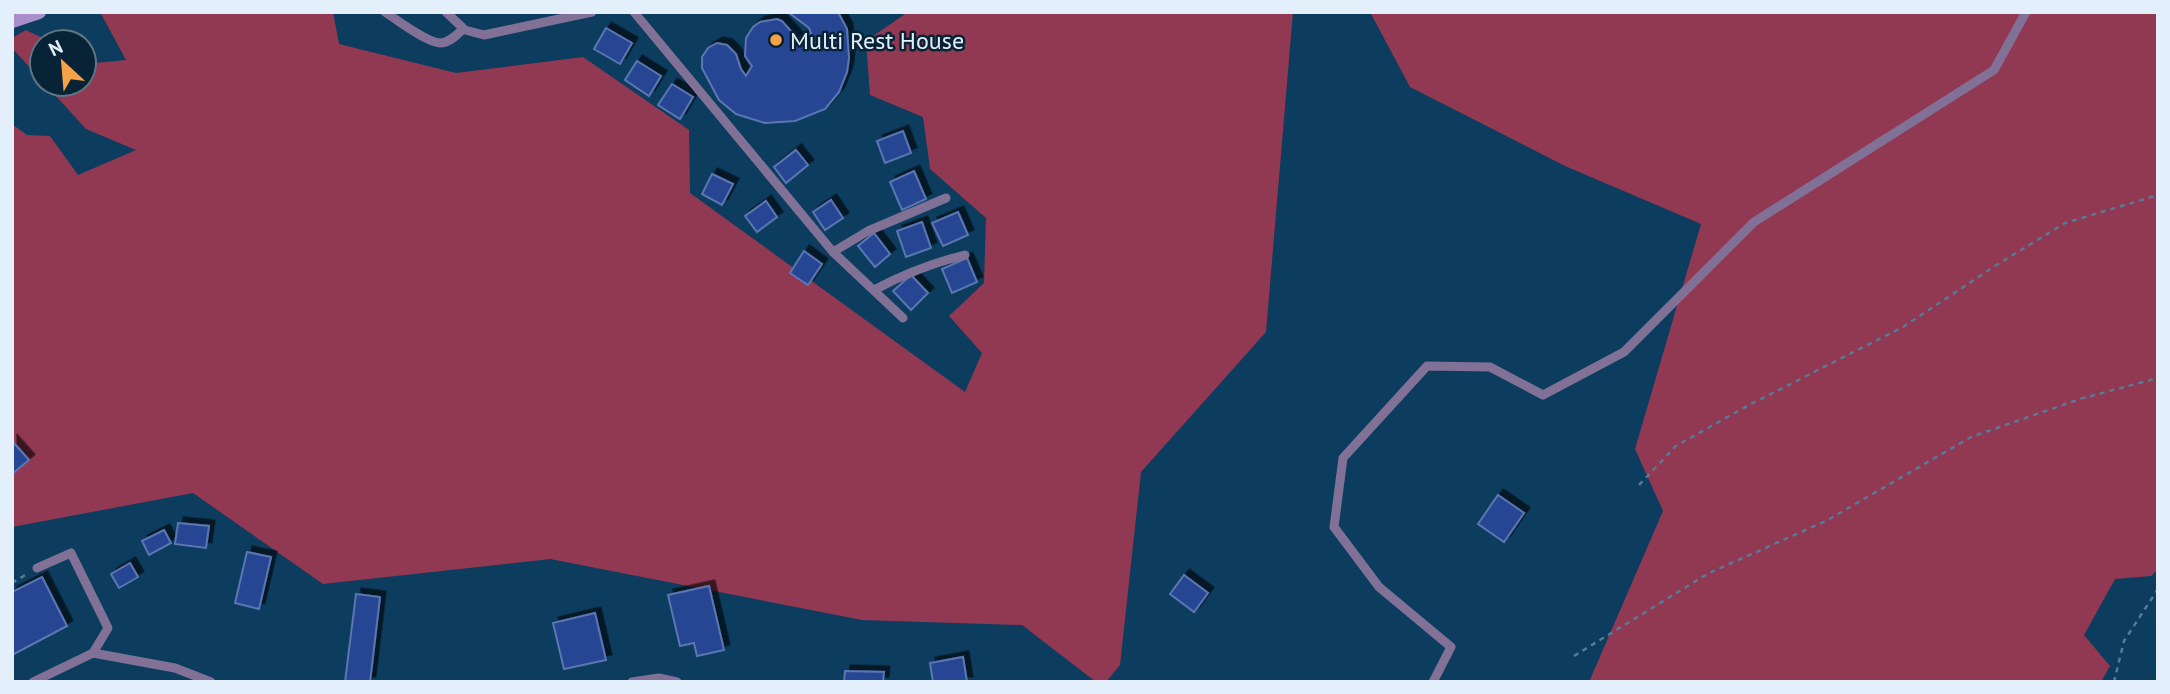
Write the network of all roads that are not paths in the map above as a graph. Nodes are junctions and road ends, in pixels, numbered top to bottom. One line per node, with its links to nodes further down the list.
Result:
1 (39, 12): 7 (street)
2 (385, 12): 8 (lane)
3 (446, 12): 8 (lane)
4 (592, 12): 8 (lane)
5 (634, 12): 10 (lane)
6 (2026, 12): 20 (lane)
7 (12, 21)
8 (463, 29)
9 (946, 198): 10 (lane)
10 (833, 252): 12 (lane)
11 (965, 255): 12 (lane)
12 (874, 290): 13 (lane)
13 (903, 318)
14 (37, 568): 15 (lane)
15 (93, 653): 16 (lane); 17 (lane)
16 (33, 682)
17 (211, 682)
18 (632, 682): 19 (lane)
19 (677, 682)
20 (1433, 682)

